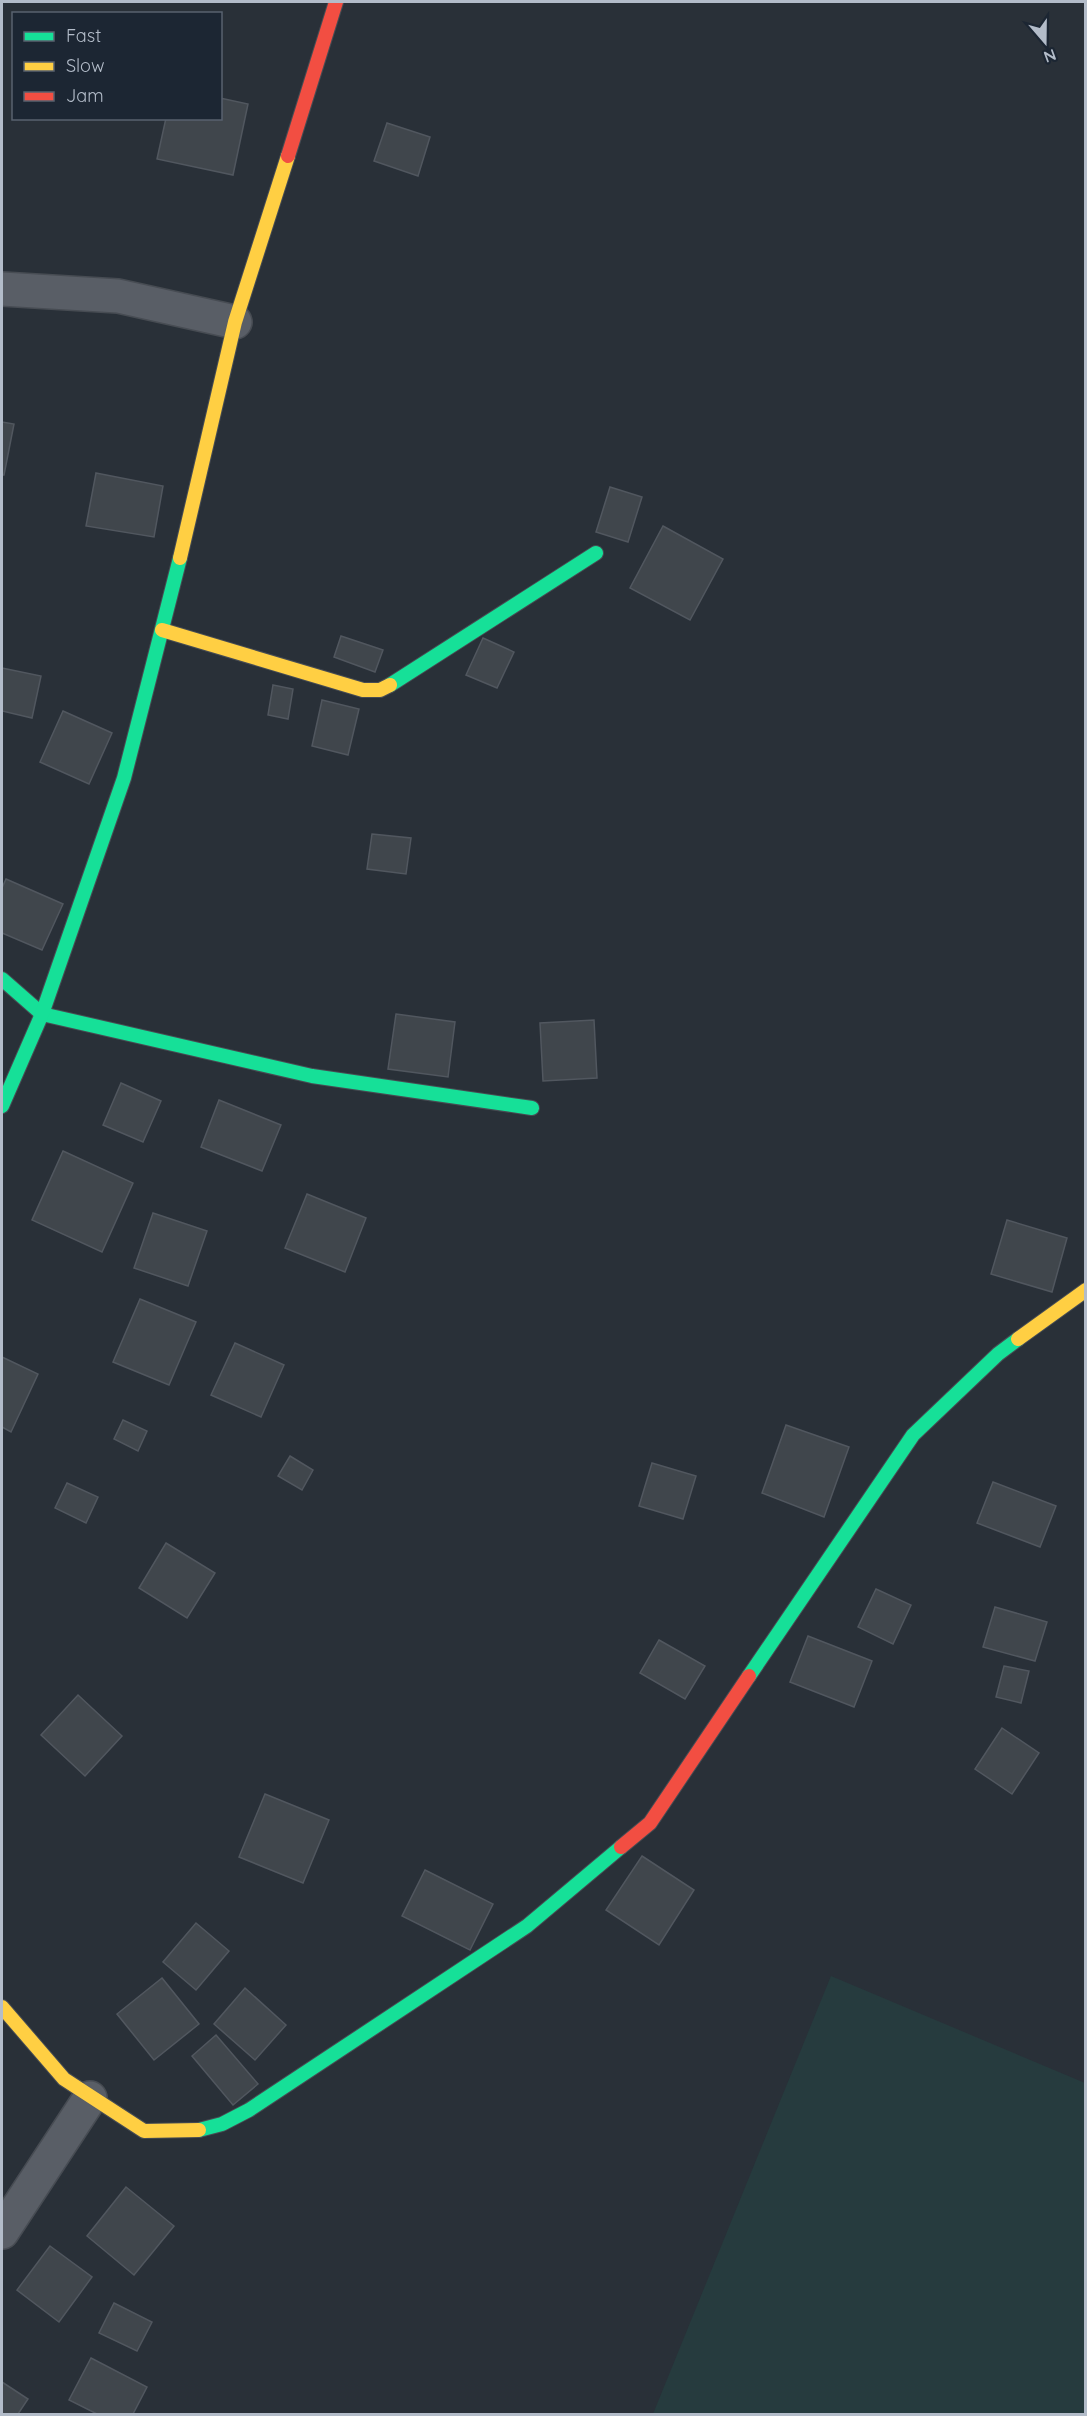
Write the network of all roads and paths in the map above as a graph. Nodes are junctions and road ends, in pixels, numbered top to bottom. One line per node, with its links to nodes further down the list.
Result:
1 (336, 2): 3 (street)
2 (2, 289): 3 (street)
3 (235, 322): 5 (street)
4 (596, 553): 5 (street)
5 (162, 630): 7 (street)
6 (2, 979): 7 (street)
7 (42, 1014): 8 (street); 9 (street)
8 (2, 1106)
9 (532, 1108)
10 (1086, 1290): 12 (street)
11 (2, 2007): 12 (street)
12 (90, 2098): 13 (street)
13 (2, 2232)

